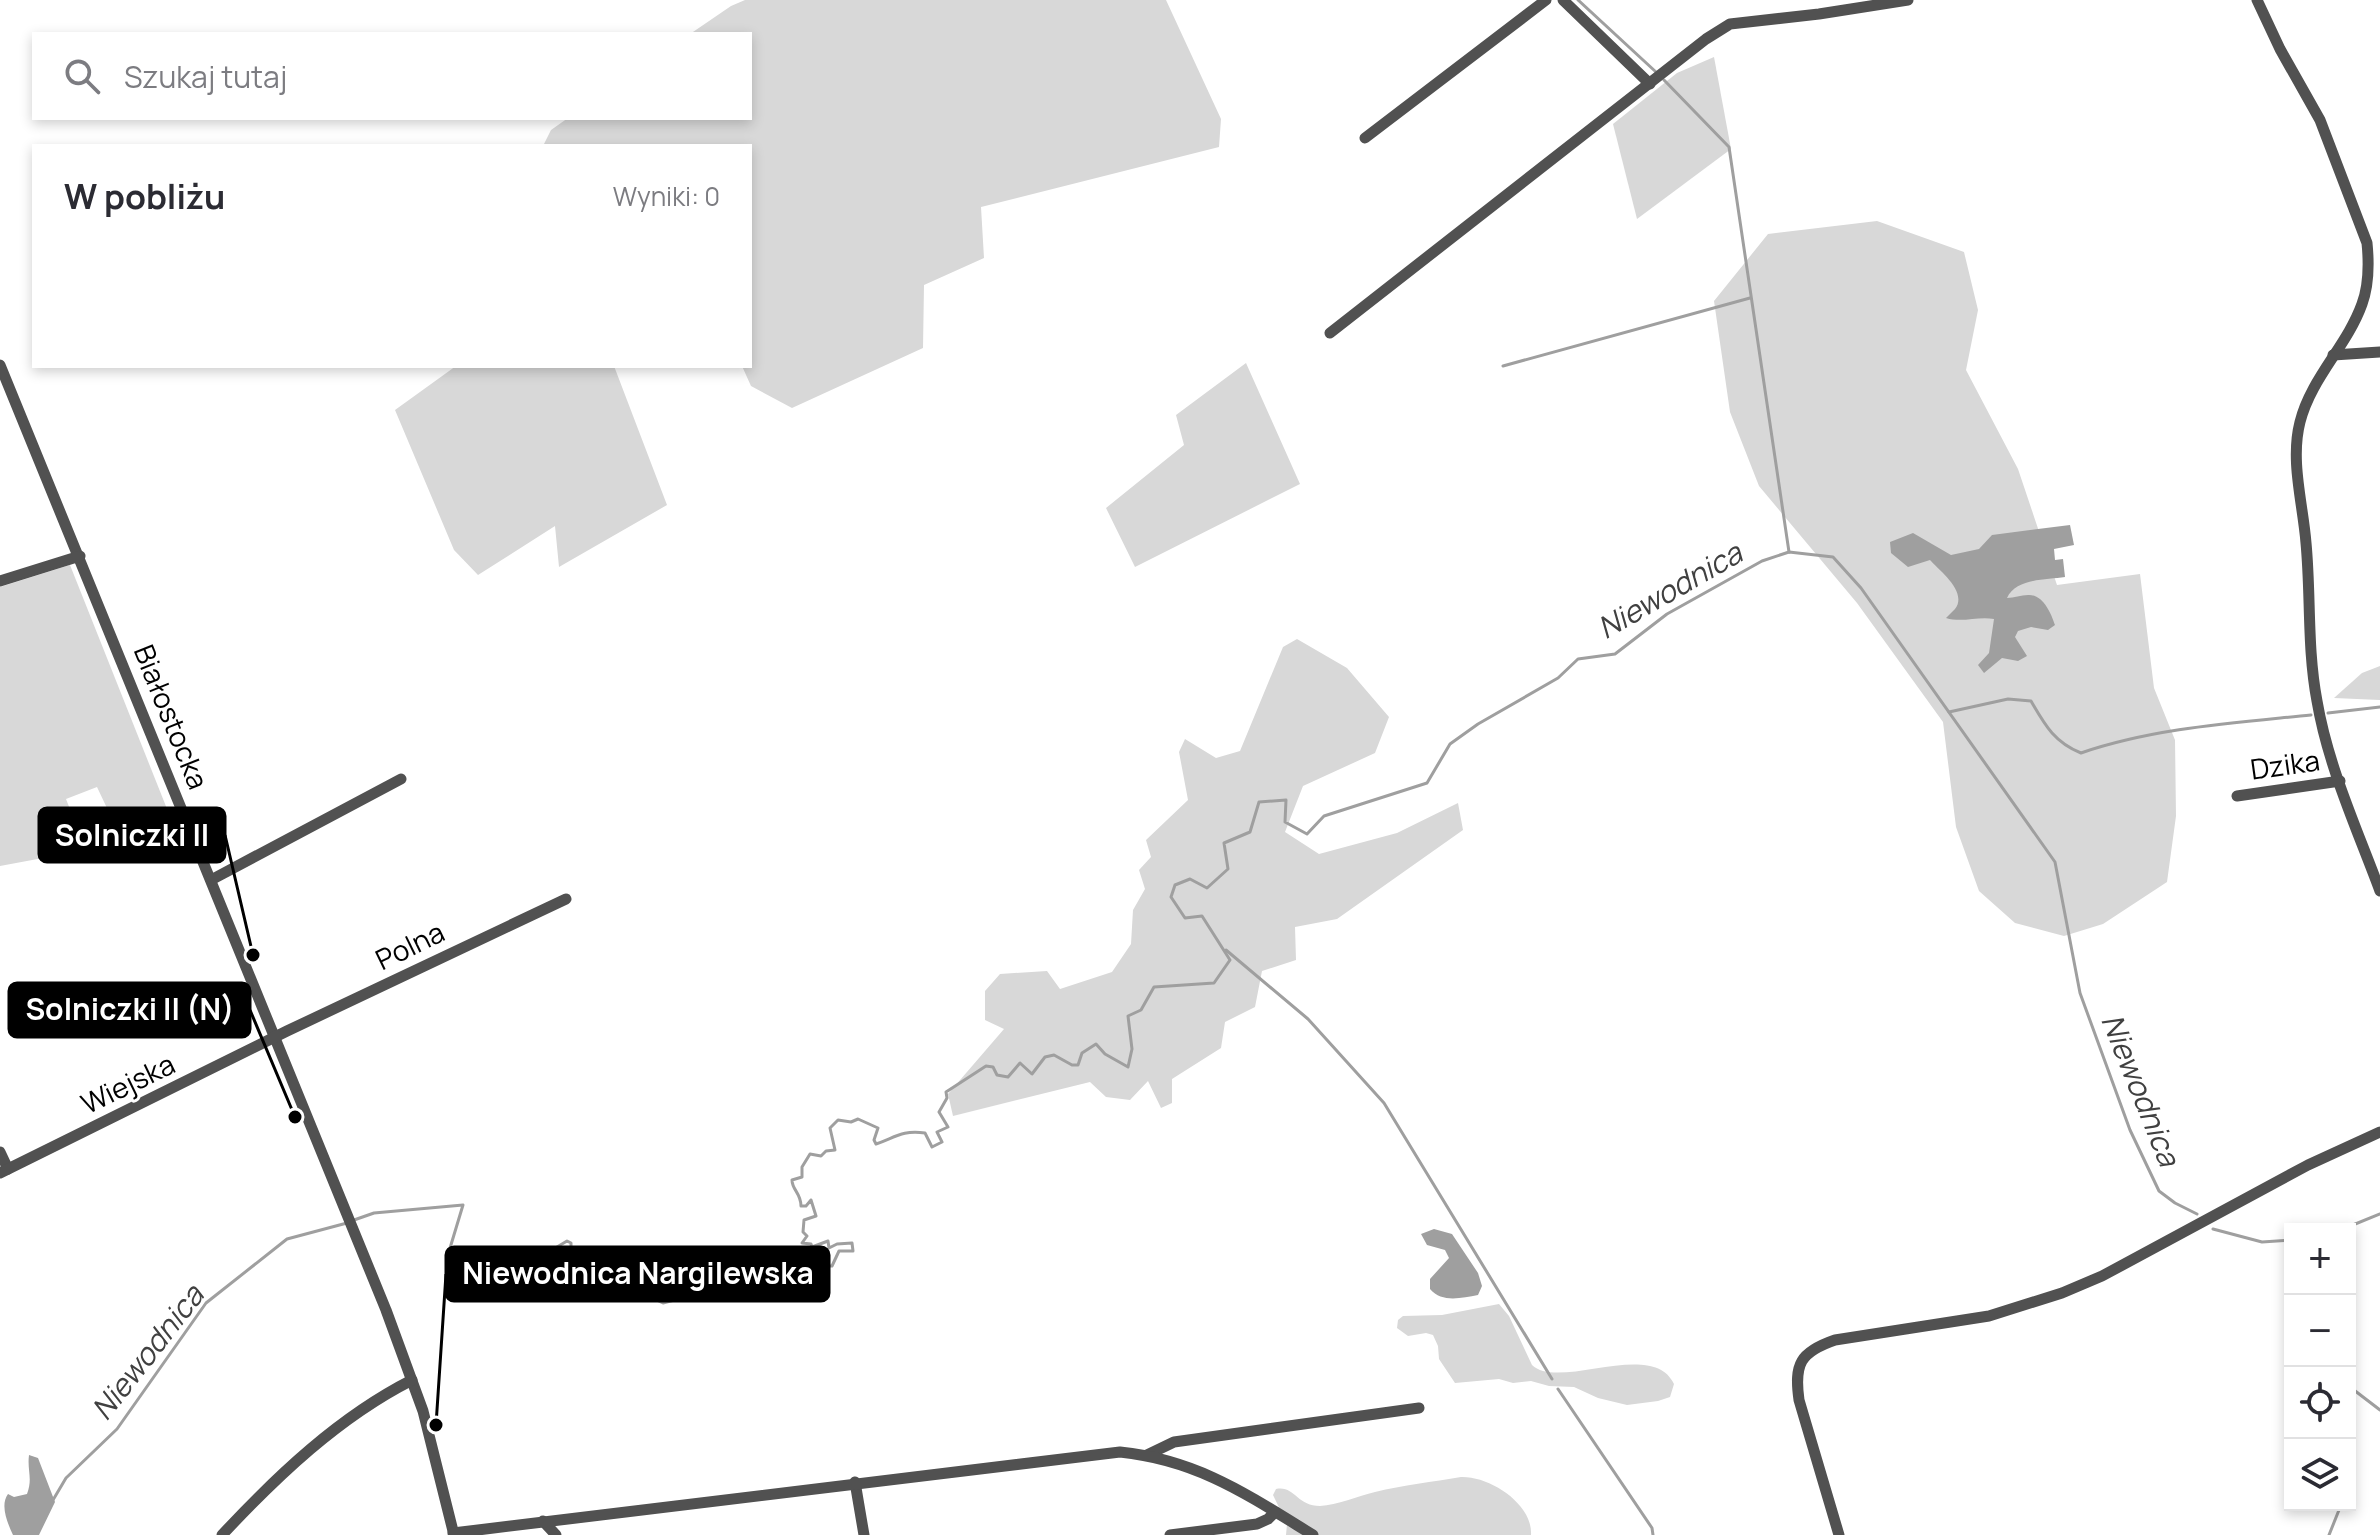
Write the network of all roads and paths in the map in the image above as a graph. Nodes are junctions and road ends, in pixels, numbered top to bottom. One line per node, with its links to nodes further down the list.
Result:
1 (1546, 0): 6 (street)
2 (1563, 0): 5 (street)
3 (1908, 0): 5 (street)
4 (2257, 0): 9 (street)
5 (1650, 84): 7 (street)
6 (1365, 138)
7 (1330, 333)
8 (2380, 352): 9 (street)
9 (2333, 355): 14 (street)
10 (0, 365): 11 (street, Białostocka)
11 (80, 556): 12 (street); 16 (street, Białostocka)
12 (0, 581)
13 (401, 779): 16 (street)
14 (2340, 781): 15 (street, Dzika); 17 (street)
15 (2237, 796)
16 (211, 880): 19 (street, Białostocka)
17 (2380, 891)
18 (566, 899): 19 (street, Polna)
19 (276, 1038): 22 (street, Wiejska); 23 (street, Białostocka)
20 (2380, 1132): 35 (street)
21 (0, 1152): 22 (street)
22 (4, 1171)
23 (412, 1380): 29 (street, Białostocka); 30 (street)
24 (1419, 1408): 25 (street)
25 (1147, 1455): 26 (street); 27 (street)
26 (855, 1482): 28 (street); 32 (street)
27 (1275, 1512): 33 (street); 34 (street)
28 (543, 1521): 29 (street); 31 (street)
29 (454, 1534)
30 (222, 1535)
31 (556, 1535)
32 (864, 1535)
33 (1170, 1535)
34 (1313, 1535)
35 (1839, 1535)

